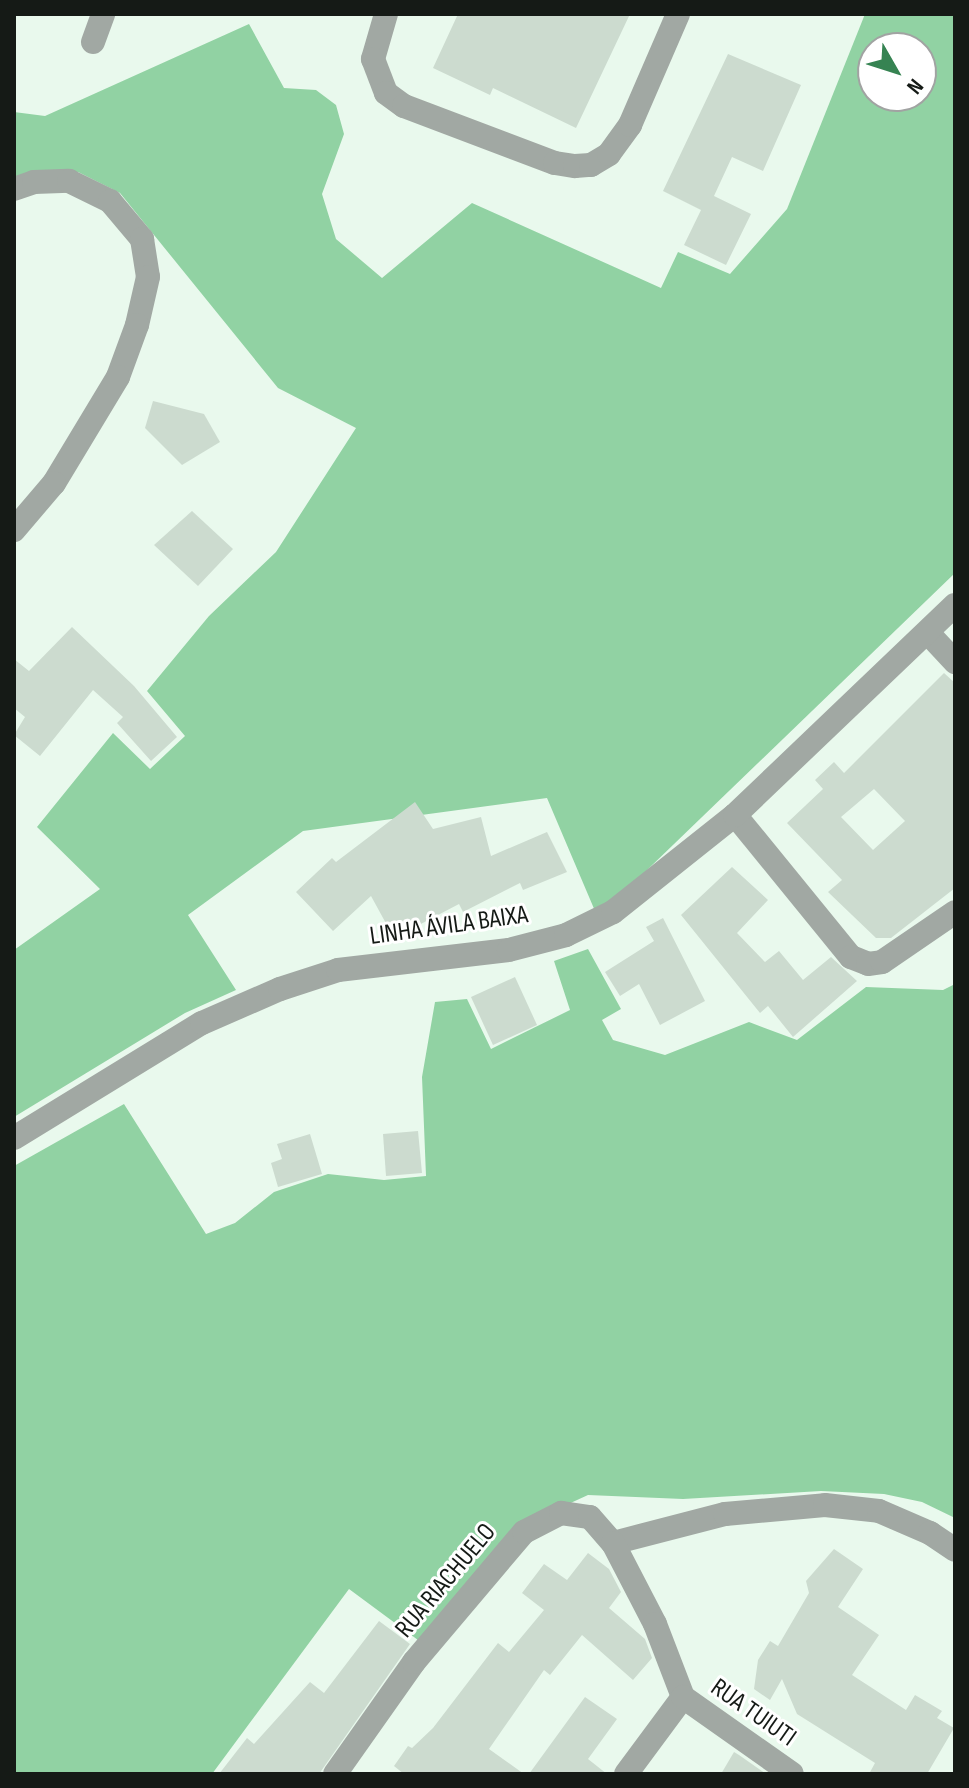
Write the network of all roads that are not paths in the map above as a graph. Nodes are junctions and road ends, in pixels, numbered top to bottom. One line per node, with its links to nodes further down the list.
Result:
1 (103, 14): 4 (street)
2 (386, 14): 3 (street)
3 (678, 14)
4 (93, 42)
5 (14, 189): 6 (street)
6 (14, 530)
7 (955, 605): 8 (street, LINHA ÁVILA BAIXA)
8 (928, 633): 9 (street); 10 (street, LINHA ÁVILA BAIXA)
9 (955, 662)
10 (735, 815): 11 (street); 12 (street, LINHA ÁVILA BAIXA)
11 (955, 912)
12 (14, 1138)
13 (613, 1543): 14 (street); 15 (street, RUA RIACHUELO); 16 (street, RUA RIACHUELO)
14 (955, 1550)
15 (683, 1697): 17 (street); 18 (street, RUA TUIUTI)
16 (335, 1774)
17 (626, 1774)
18 (792, 1774)

